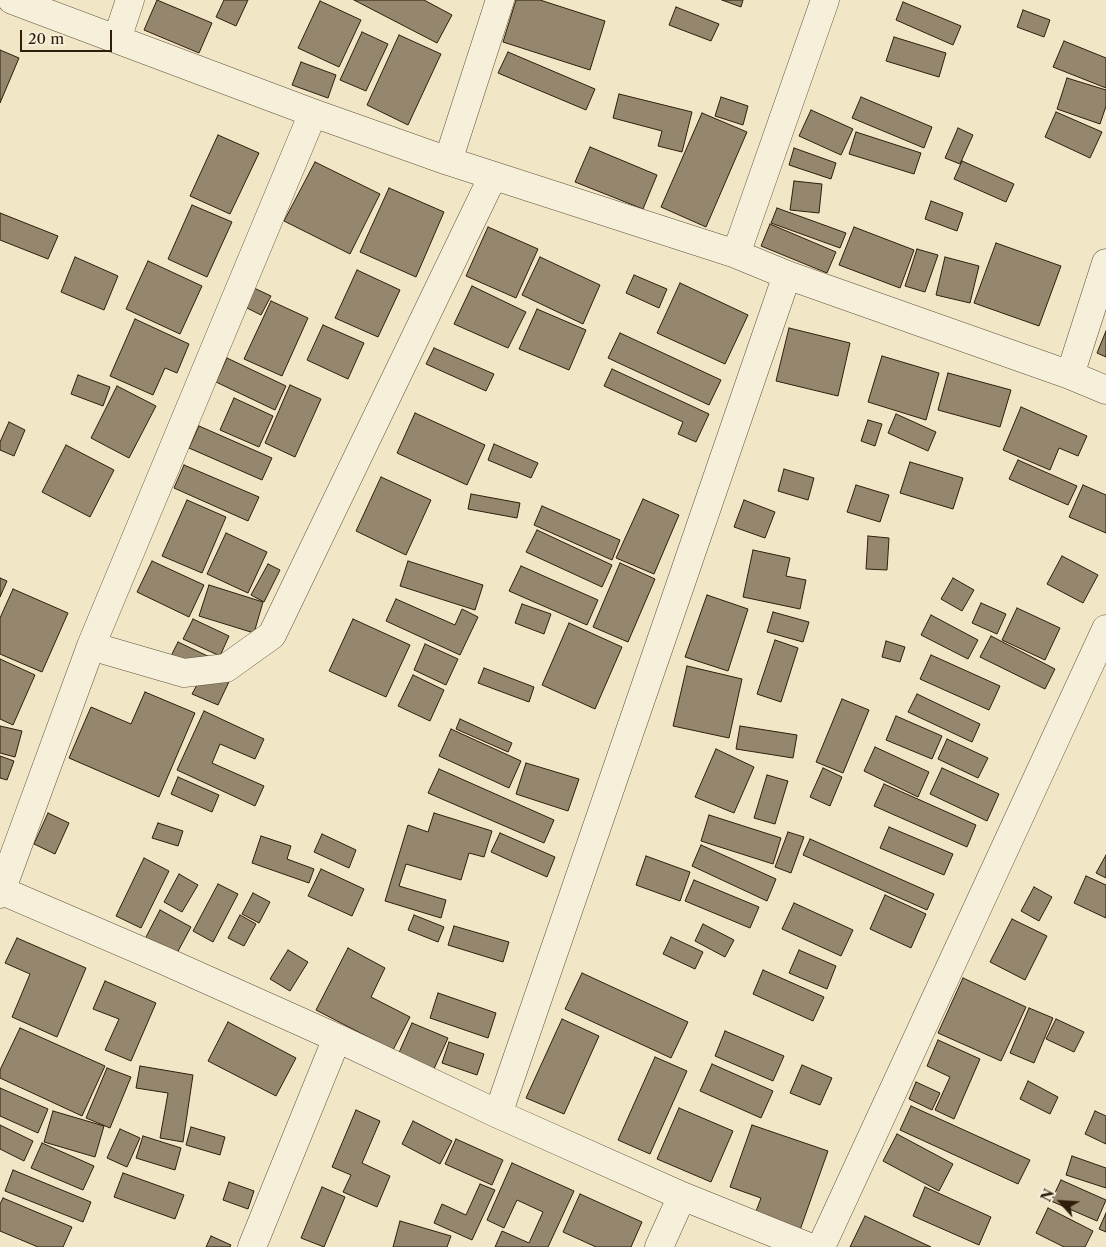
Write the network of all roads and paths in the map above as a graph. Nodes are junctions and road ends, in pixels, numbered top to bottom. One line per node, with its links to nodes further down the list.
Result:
1 (12, 0): 5 (street)
2 (130, 0): 5 (street)
3 (500, 0): 7 (street)
4 (825, 0): 9 (street)
5 (117, 39): 6 (street)
6 (313, 112): 7 (street); 15 (street)
7 (448, 161): 8 (street)
8 (493, 176): 9 (street); 15 (street)
9 (736, 254): 11 (street)
10 (1106, 263): 12 (street)
11 (787, 275): 12 (street); 18 (street)
12 (1070, 376): 13 (street)
13 (1106, 390)
14 (1106, 629): 23 (street)
15 (91, 646): 16 (street)
16 (0, 891): 17 (street)
17 (337, 1038): 18 (street); 20 (street)
18 (498, 1114): 19 (street)
19 (682, 1196): 21 (street); 22 (street)
20 (252, 1247)
21 (659, 1247)
22 (809, 1247)
23 (821, 1247)

